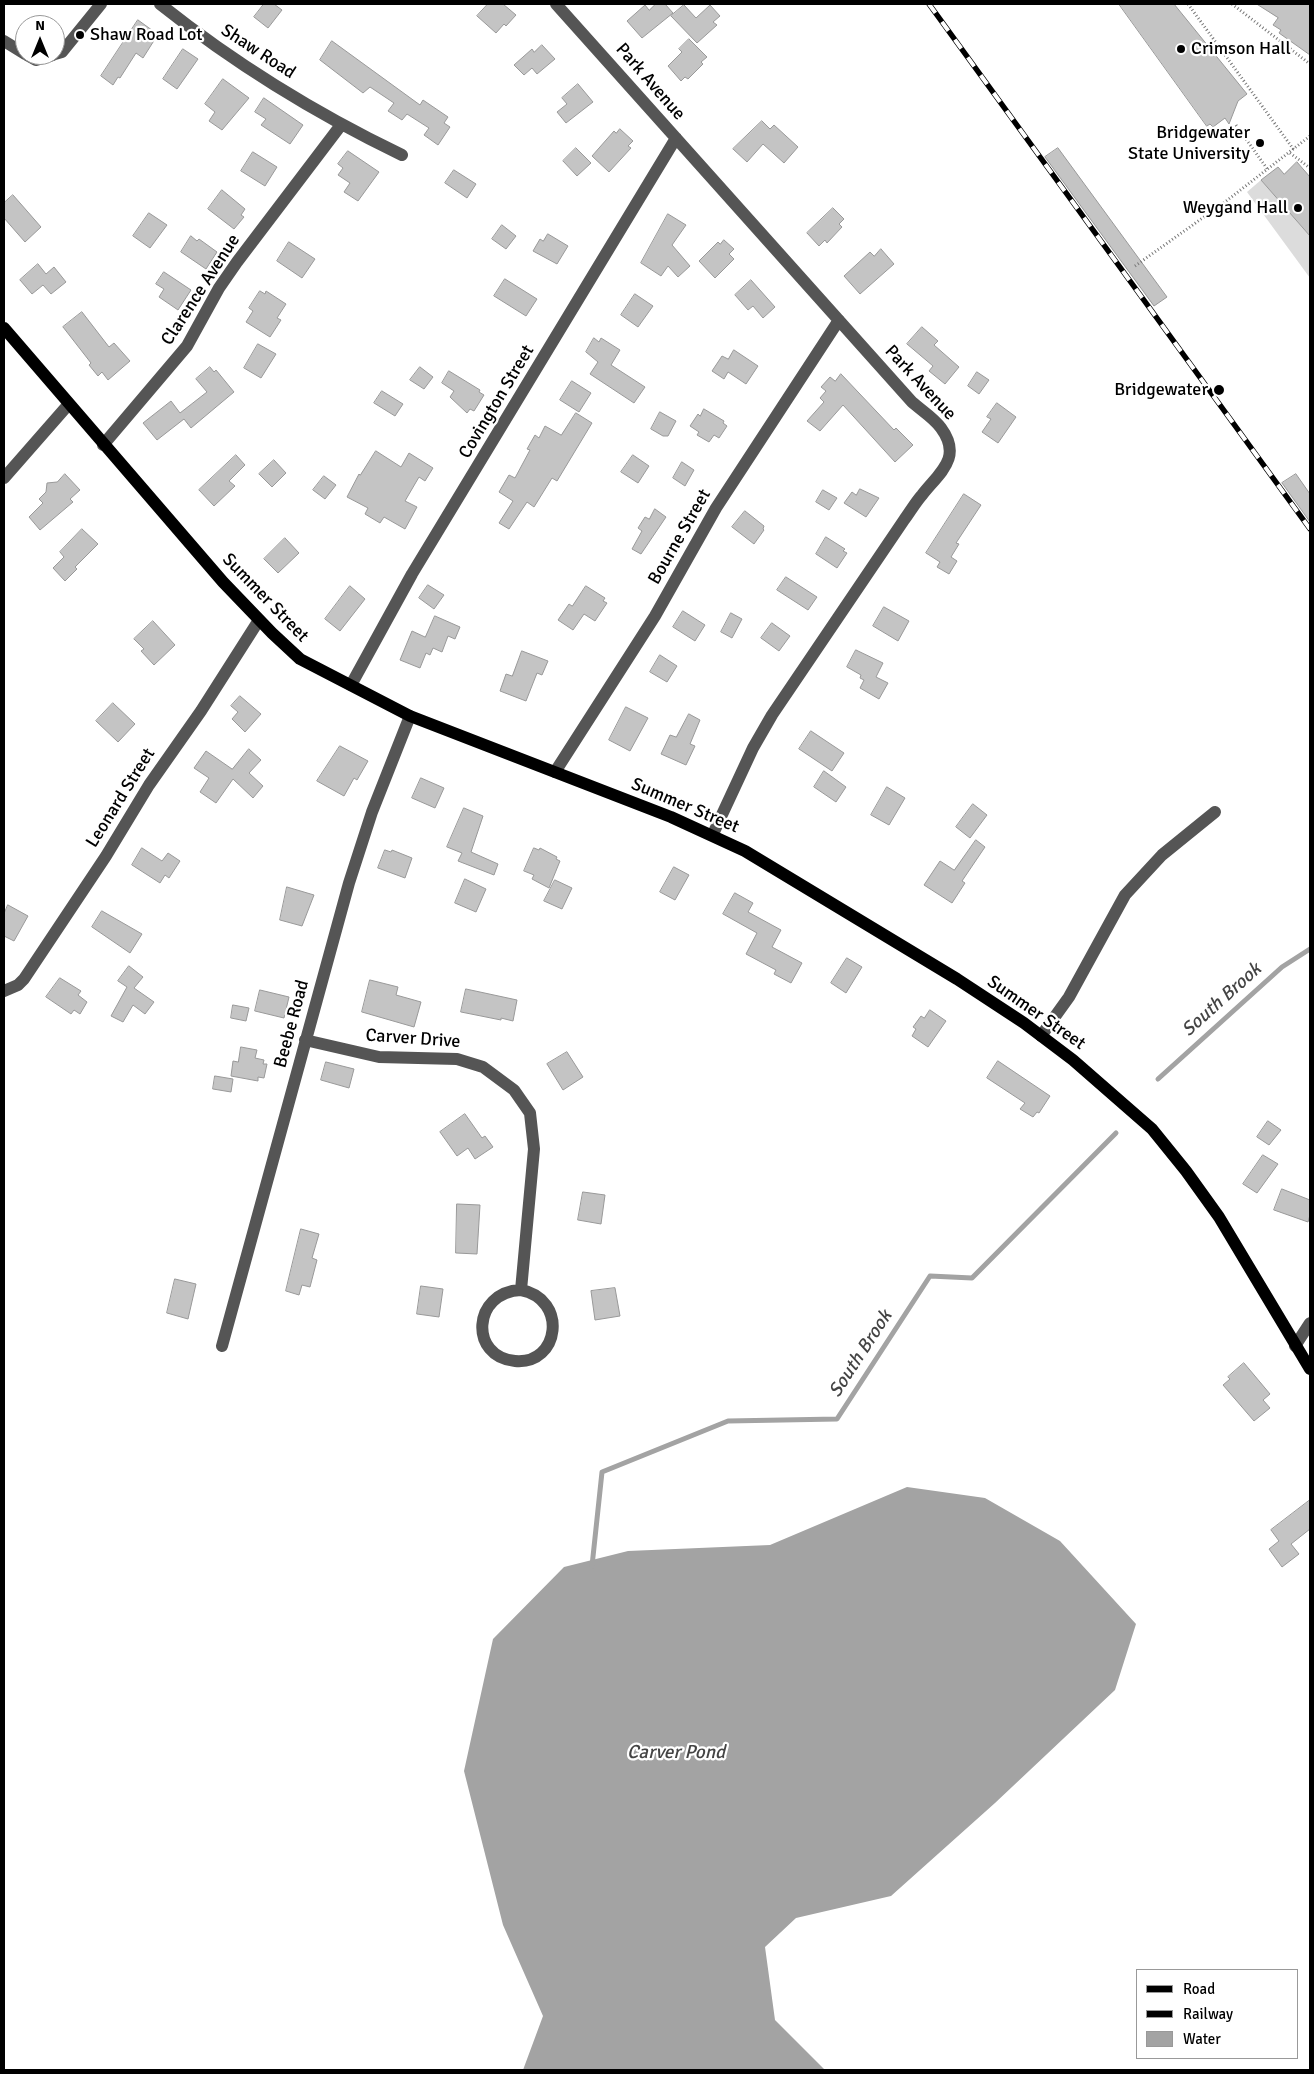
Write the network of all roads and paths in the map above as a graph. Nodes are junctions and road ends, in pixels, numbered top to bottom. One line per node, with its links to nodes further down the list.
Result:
1 (101, 4): 8 (street)
2 (160, 4): 10 (street, Shaw Road)
3 (556, 4): 13 (street, Park Avenue)
4 (1188, 4): 14 (path)
5 (1232, 4): 9 (path)
6 (4, 41): 7 (street)
7 (15, 48)
8 (65, 48)
9 (1310, 64)
10 (341, 125): 16 (street, Shaw Road); 23 (street, Clarence Avenue)
11 (1236, 125): 18 (path)
12 (1310, 136): 14 (path)
13 (676, 138): 20 (street, Park Avenue); 26 (street, Covington Street)
14 (1294, 150): 15 (path)
15 (1290, 153): 17 (path); 18 (path)
16 (402, 155)
17 (1310, 168)
18 (1268, 170): 19 (path)
19 (1135, 266)
20 (839, 320): 28 (street, Bourne Street); 30 (street, Park Avenue)
21 (4, 328): 22 (main road, Summer Street)
22 (68, 405): 23 (main road, Summer Street); 24 (street)
23 (103, 445): 25 (main road, Summer Street)
24 (4, 478)
25 (259, 620): 26 (main road, Summer Street); 31 (street, Leonard Street)
26 (351, 685): 27 (main road, Summer Street)
27 (410, 716): 28 (main road, Summer Street); 33 (street, Beebe Road)
28 (555, 772): 30 (main road, Summer Street)
29 (1215, 812): 32 (street)
30 (713, 834): 32 (main road, Summer Street)
31 (6, 990)
32 (1041, 1036): 37 (main road, Summer Street)
33 (305, 1040): 34 (street, Carver Drive); 36 (street, Beebe Road)
34 (520, 1290): 34 (street)
35 (1310, 1323): 37 (street)
36 (222, 1346)
37 (1295, 1346): 38 (main road, Summer Street)
38 (1310, 1369)

